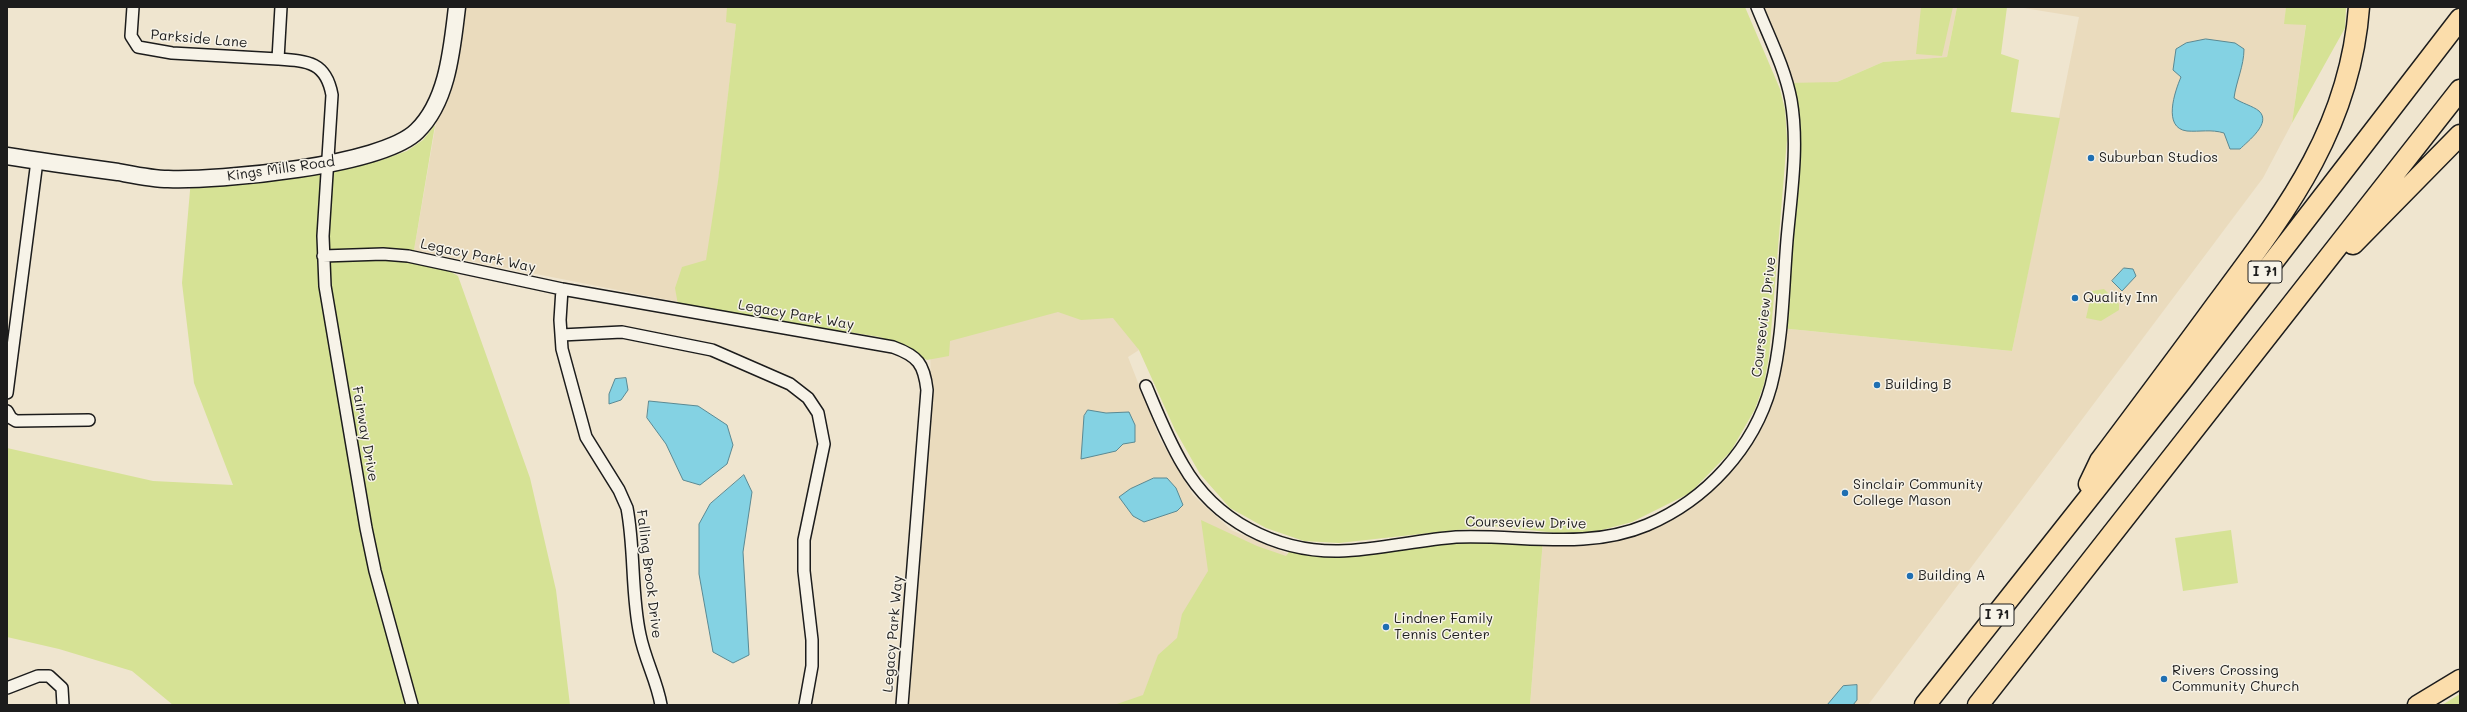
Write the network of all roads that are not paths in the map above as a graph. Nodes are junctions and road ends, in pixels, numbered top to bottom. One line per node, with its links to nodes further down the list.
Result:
1 (133, 7): 7 (street, Parkside Lane)
2 (281, 7): 7 (street)
3 (457, 7): 12 (street, Kings Mills Road)
4 (1757, 7): 18 (street, Courseview Drive)
5 (2360, 7): 22 (highway)
6 (2460, 19): 22 (highway, I 71)
7 (278, 60): 12 (street, Parkside Lane)
8 (2460, 90): 14 (highway, I 71)
9 (2460, 135): 14 (highway)
10 (7, 156): 11 (street, Kings Mills Road)
11 (37, 161): 12 (street, Kings Mills Road); 17 (street)
12 (328, 164): 13 (street, Fairway Drive)
13 (323, 256): 15 (street, Legacy Park Way); 26 (street, Fairway Drive)
14 (2321, 268): 31 (highway, I 71)
15 (562, 289): 16 (street, Falling Brook Drive); 29 (street, Legacy Park Way)
16 (561, 335): 27 (street, Falling Brook Drive); 28 (street)
17 (9, 356): 19 (street)
18 (1146, 386)
19 (7, 393)
20 (7, 411): 21 (street)
21 (89, 420)
22 (2068, 525): 30 (highway, I 71)
23 (2460, 679): 32 (main road)
24 (7, 688): 25 (street)
25 (63, 705)
26 (412, 705)
27 (662, 705)
28 (805, 705)
29 (902, 705)
30 (1925, 705)
31 (1978, 705)
32 (2417, 705)

